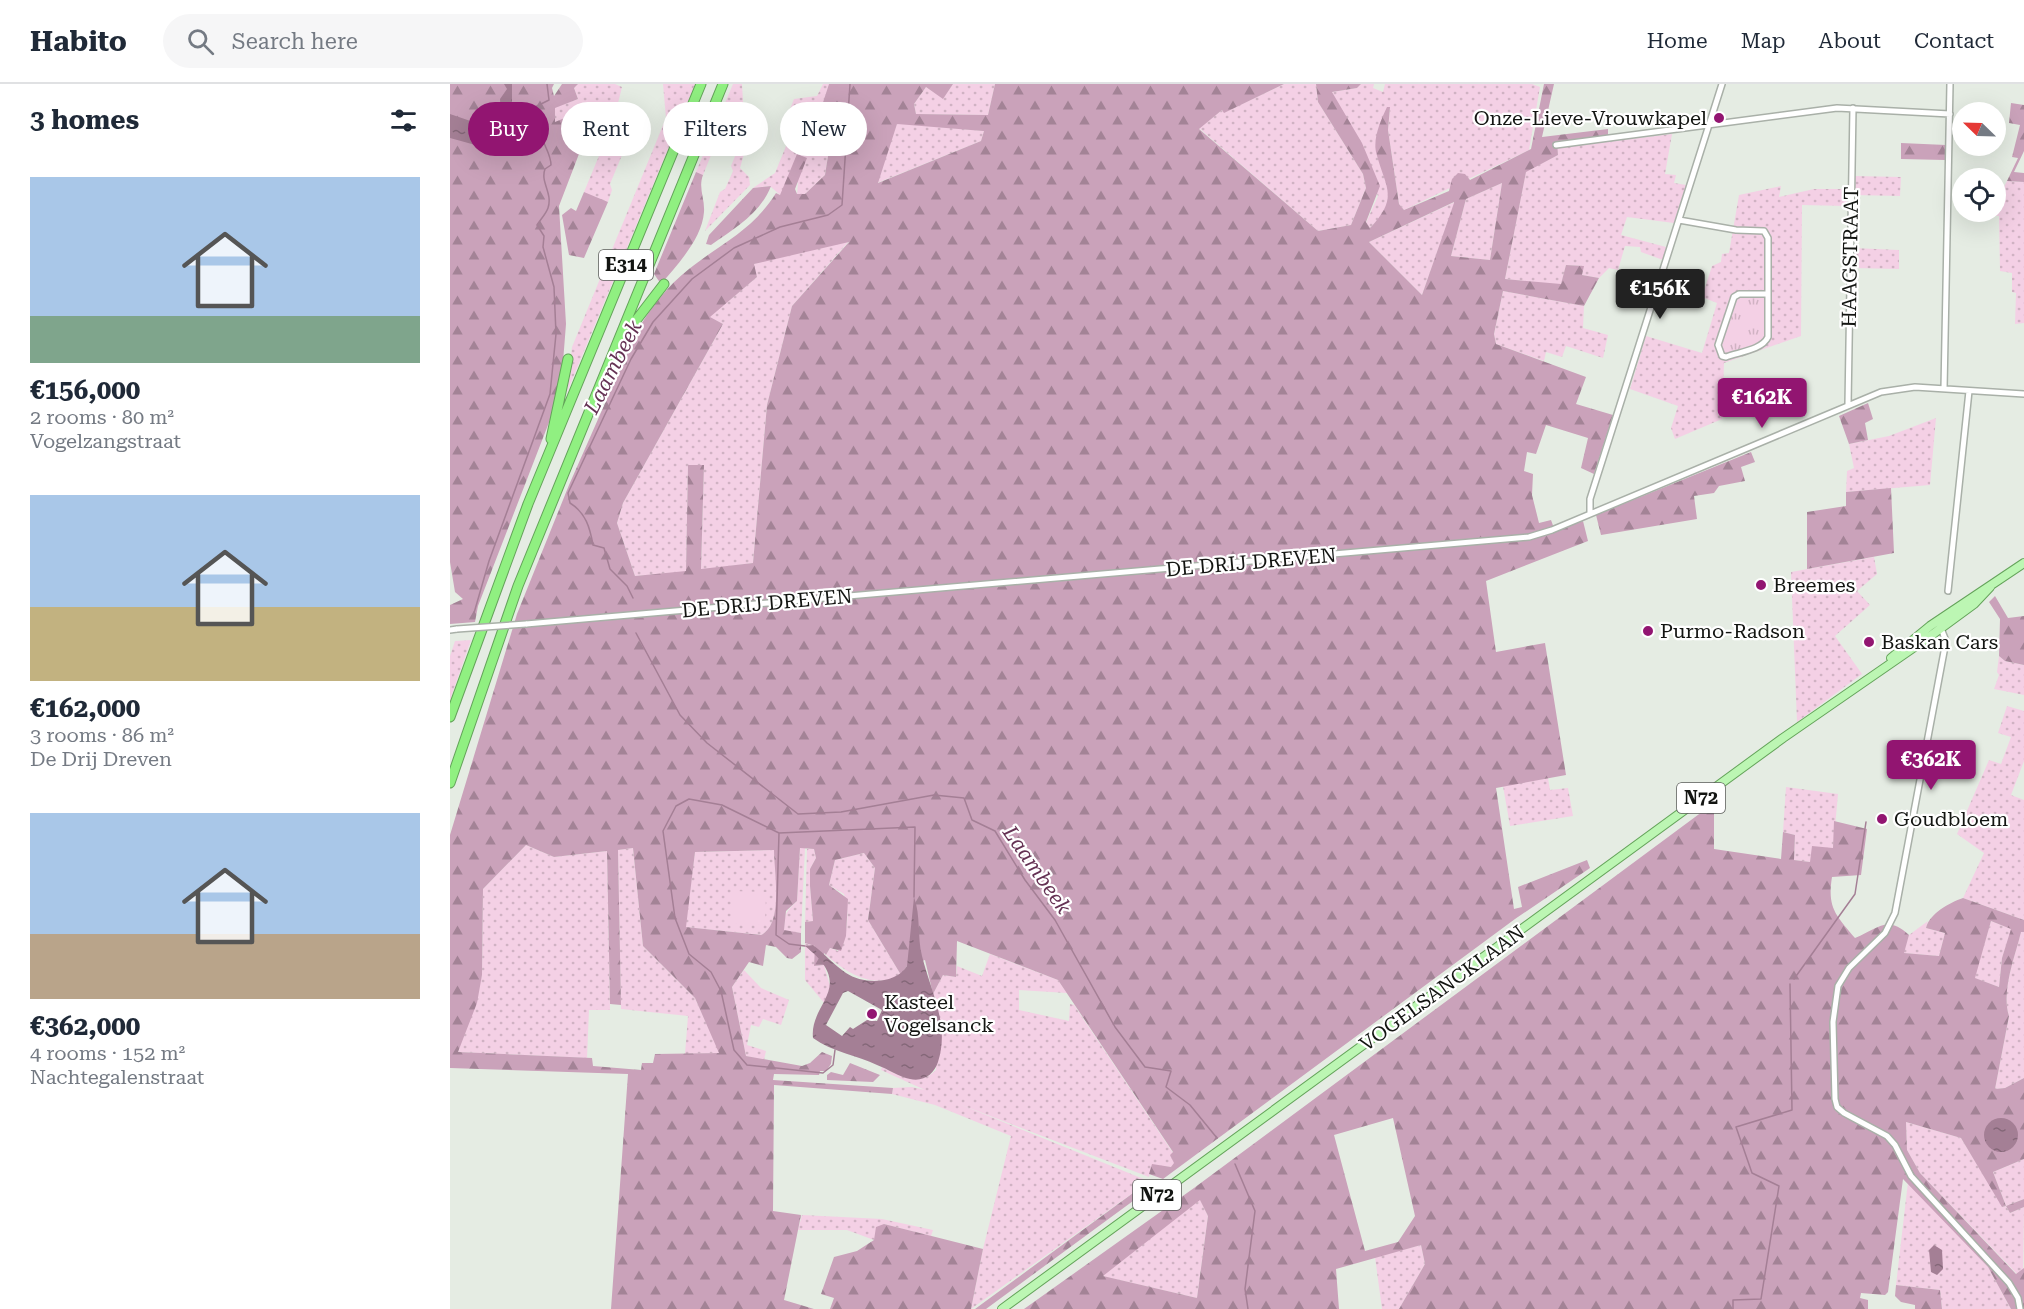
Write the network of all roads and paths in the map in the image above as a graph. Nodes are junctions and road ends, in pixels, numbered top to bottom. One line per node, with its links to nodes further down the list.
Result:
1 (701, 84): 18 (highway, E314)
2 (723, 84): 13 (highway, E314)
3 (1722, 84): 7 (street)
4 (1950, 84): 6 (street)
5 (1853, 108): 6 (street); 7 (street); 17 (street, HAAGSTRAAT)
6 (1950, 114): 14 (street)
7 (1710, 126): 8 (street); 9 (street)
8 (1556, 145)
9 (1679, 220): 11 (street); 19 (street)
10 (664, 284): 13 (highway)
11 (1768, 294): 11 (street)
12 (568, 359): 18 (highway)
13 (605, 371): 25 (highway, E314)
14 (1944, 389): 15 (street, DE DRIJ DREVEN); 17 (street, DE DRIJ DREVEN)
15 (1969, 391): 16 (street, DE DRIJ DREVEN); 21 (street)
16 (2024, 394)
17 (1848, 405): 19 (street, DE DRIJ DREVEN)
18 (552, 447): 24 (highway, E314)
19 (1590, 514): 23 (street, DE DRIJ DREVEN, bridge)
20 (2024, 562): 22 (main road, VOGELSANCKLAAN / N72)
21 (1948, 591)
22 (1939, 625): 26 (main road, VOGELSANCKLAAN / N72); 27 (street)
23 (450, 630)
24 (450, 717)
25 (450, 783)
26 (1002, 1309)
27 (2020, 1309)

